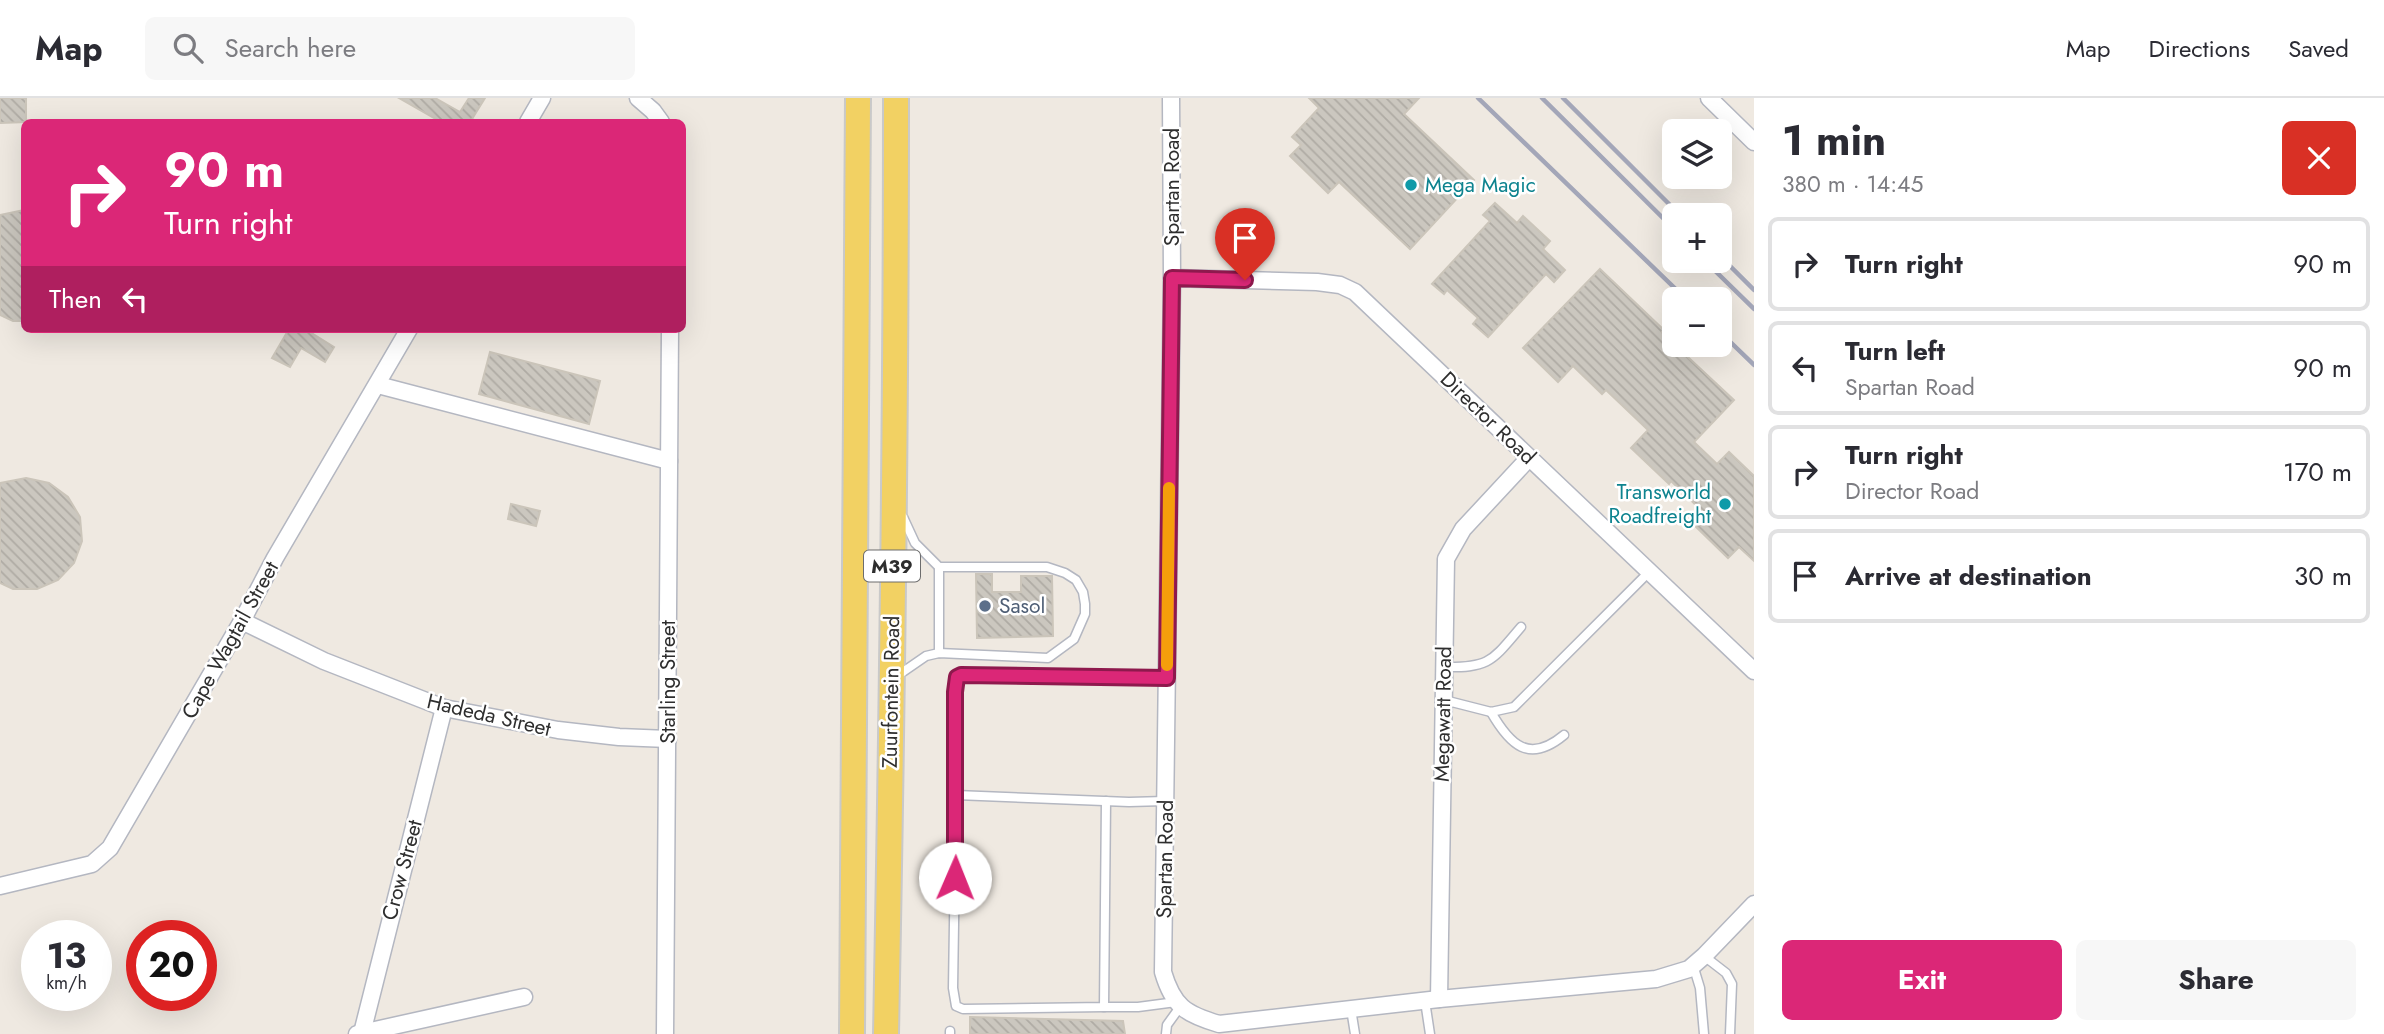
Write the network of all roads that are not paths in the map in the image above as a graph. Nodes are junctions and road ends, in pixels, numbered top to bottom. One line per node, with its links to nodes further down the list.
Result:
1 (542, 98): 7 (street)
2 (638, 98): 8 (street)
3 (858, 98): 44 (main road, Zuurfontein Road / M39)
4 (896, 98): 16 (main road, Zuurfontein Road / M39)
5 (1171, 98): 10 (street, Spartan Road)
6 (1709, 98): 9 (street)
7 (530, 119)
8 (659, 119)
9 (1754, 142)
10 (1172, 278): 14 (street, Director Road); 24 (street, Spartan Road)
11 (407, 333): 13 (street, Cape Wagtail Street)
12 (670, 333): 15 (street, Starling Street)
13 (378, 385): 15 (street); 19 (street, Cape Wagtail Street)
14 (1529, 458): 18 (street, Director Road); 22 (street, Megawatt Road)
15 (669, 461): 30 (street, Starling Street)
16 (893, 481): 17 (lane); 25 (main road, Zuurfontein Road / M39)
17 (939, 567): 21 (lane); 21 (lane)
18 (1649, 572): 23 (street, Director Road); 28 (lane)
19 (242, 621): 27 (street, Hadeda Street); 34 (street, Cape Wagtail Street)
20 (1521, 627): 22 (lane)
21 (939, 653): 25 (lane)
22 (1443, 667): 26 (street, Megawatt Road)
23 (1754, 671)
24 (1167, 678): 31 (lane); 33 (street, Spartan Road)
25 (892, 681): 45 (main road, Zuurfontein Road / M39)
26 (1443, 700): 28 (lane); 38 (street, Megawatt Road)
27 (444, 708): 30 (street, Hadeda Street); 42 (street, Crow Street)
28 (1491, 712): 29 (lane)
29 (1564, 735)
30 (668, 739): 43 (street, Starling Street)
31 (956, 795): 32 (lane); 40 (lane)
32 (1106, 801): 33 (lane); 40 (lane)
33 (1165, 801): 39 (street, Spartan Road)
34 (0, 887)
35 (1754, 904): 36 (street)
36 (1699, 961): 38 (street); 49 (lane); 50 (lane)
37 (524, 997): 42 (street)
38 (1432, 1000): 41 (street); 48 (lane)
39 (1178, 1004): 40 (lane); 41 (street); 46 (lane)
40 (1104, 1007)
41 (1351, 1009): 47 (lane)
42 (359, 1034)
43 (665, 1034)
44 (852, 1034)
45 (886, 1034)
46 (1166, 1034)
47 (1354, 1034)
48 (1430, 1034)
49 (1704, 1034)
50 (1730, 1034)

